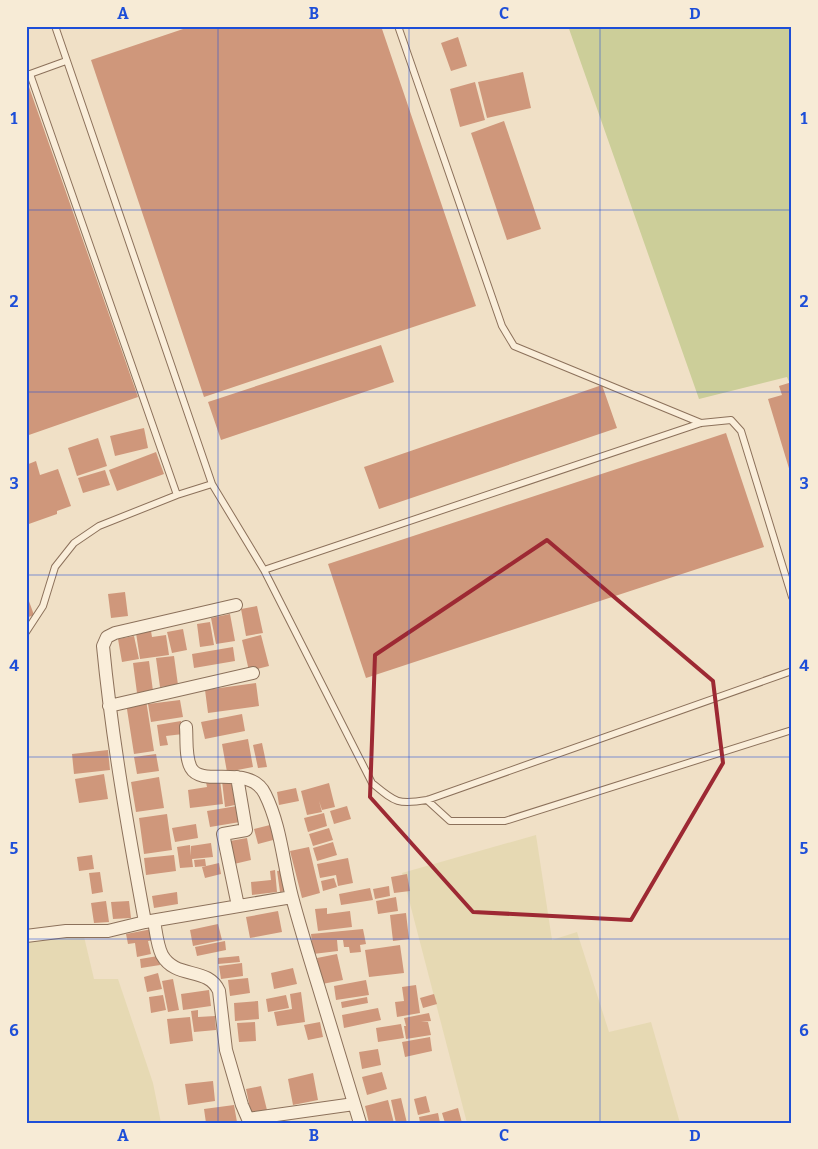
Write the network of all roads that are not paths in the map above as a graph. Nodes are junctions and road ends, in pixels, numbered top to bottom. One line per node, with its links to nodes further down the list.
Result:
1 (55, 26): 3 (lane)
2 (398, 26): 5 (lane)
3 (66, 61): 4 (lane); 6 (lane)
4 (28, 75): 7 (lane)
5 (701, 422): 8 (lane); 9 (lane)
6 (212, 484): 7 (lane); 8 (lane)
7 (177, 494): 11 (lane)
8 (264, 570): 18 (lane)
9 (792, 597)
10 (236, 605): 14 (street)
11 (26, 632)
12 (792, 671): 18 (lane)
13 (253, 673): 14 (street)
14 (109, 706): 21 (street)
15 (186, 727): 17 (street)
16 (792, 730): 18 (lane)
17 (238, 777): 19 (street); 20 (street)
18 (427, 800)
19 (292, 897): 20 (street); 23 (street)
20 (238, 906): 21 (street)
21 (150, 921): 22 (street); 23 (street)
22 (26, 936)
23 (354, 1104): 24 (street)
24 (360, 1123)

